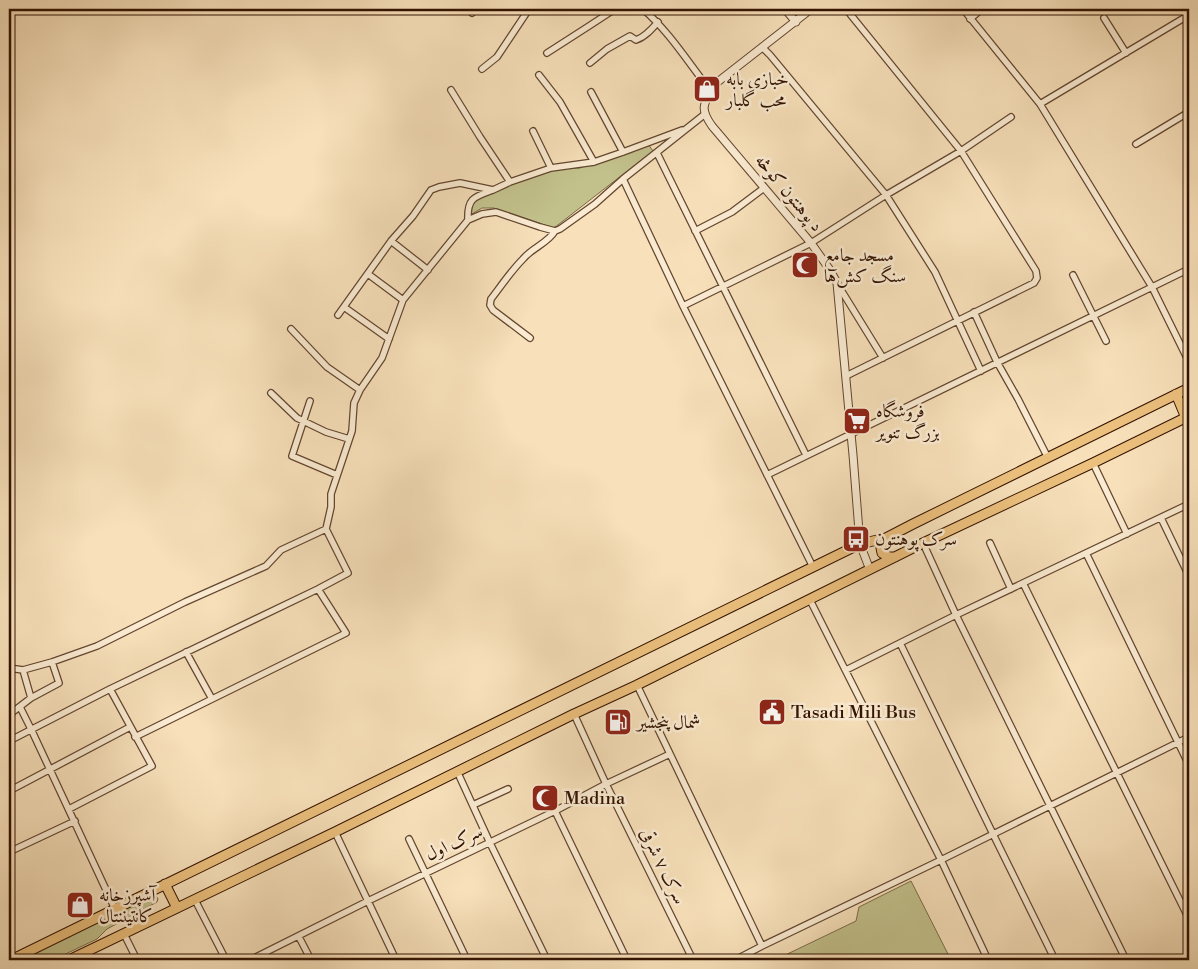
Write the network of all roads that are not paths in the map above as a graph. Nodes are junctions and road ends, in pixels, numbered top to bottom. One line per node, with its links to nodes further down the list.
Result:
1 (529, 9): 18 (street)
2 (615, 9): 15 (street)
3 (643, 9): 12 (street)
4 (785, 9): 13 (street)
5 (846, 9): 30 (street)
6 (963, 9): 10 (street)
7 (982, 9): 10 (street)
8 (807, 10): 13 (street)
9 (1189, 15): 16 (street)
10 (970, 18): 23 (street)
11 (1104, 18): 16 (street)
12 (658, 22): 17 (street); 20 (street)
13 (796, 22): 14 (street)
14 (762, 47): 20 (street); 39 (street)
15 (547, 52)
16 (1126, 53): 23 (street)
17 (590, 63)
18 (482, 69)
19 (539, 75): 33 (street)
20 (715, 84): 25 (street)
21 (451, 90): 36 (street)
22 (591, 92): 31 (street)
23 (1040, 104): 51 (street)
24 (1189, 112): 29 (street)
25 (705, 114): 27 (street); 37 (street, د پوهنتون کوڅه)
26 (1011, 117): 30 (street)
27 (687, 128): 31 (street); 32 (street)
28 (533, 131): 34 (street)
29 (1136, 144)
30 (961, 151): 39 (street); 55 (street)
31 (623, 152): 33 (street)
32 (657, 153): 35 (street); 42 (street)
33 (594, 162): 34 (street)
34 (550, 168): 36 (street)
35 (623, 179): 41 (street); 53 (street)
36 (510, 182): 38 (street)
37 (764, 188): 42 (street); 44 (street, د پوهنتون کوڅه)
38 (493, 190): 40 (street); 43 (street)
39 (886, 195): 44 (street); 58 (street)
40 (468, 220): 41 (street); 46 (street)
41 (555, 230): 60 (street)
42 (695, 231): 50 (street)
43 (391, 241): 46 (street); 47 (street)
44 (811, 243): 49 (street, د پوهنتون کوڅه); 50 (street)
45 (1189, 269): 51 (street)
46 (428, 270): 52 (street)
47 (368, 274): 52 (street); 54 (street)
48 (1073, 275): 57 (street)
49 (837, 283): 63 (street); 67 (street, د پوهنتون کوڅه)
50 (723, 286): 53 (street); 77 (street)
51 (1152, 287): 57 (street); 65 (street)
52 (403, 300): 61 (street)
53 (683, 306): 81 (street)
54 (344, 307): 56 (street); 61 (street)
55 (974, 312): 58 (street); 64 (street)
56 (338, 315)
57 (1094, 316): 62 (street); 64 (street)
58 (957, 321): 63 (street); 66 (street)
59 (291, 329): 69 (street)
60 (530, 338)
61 (389, 339): 69 (street)
62 (1106, 341)
63 (883, 358): 67 (street)
64 (997, 362): 66 (street); 78 (street)
65 (1189, 362)
66 (981, 371): 75 (street)
67 (846, 376): 75 (street, د پوهنتون کوڅه)
68 (1189, 388): 71 (main road)
69 (360, 390): 76 (street)
70 (271, 393): 74 (street)
71 (1176, 394): 73 (main road); 78 (main road)
72 (310, 401): 74 (street)
73 (1187, 417): 79 (main road)
74 (304, 422): 76 (street); 80 (street)
75 (851, 433): 77 (street); 89 (street, د پوهنتون کوڅه)
76 (349, 439): 80 (street)
77 (806, 456): 81 (street)
78 (1048, 458): 86 (main road)
79 (1093, 464): 85 (street); 87 (main road)
80 (337, 475): 84 (street)
81 (767, 475): 92 (street)
82 (1189, 504): 83 (street)
83 (1161, 518): 85 (street); 94 (street)
84 (326, 529): 96 (street); 102 (street)
85 (1127, 534): 90 (street)
86 (886, 538): 89 (main road); 91 (main road)
87 (923, 543): 91 (main road); 99 (street)
88 (990, 543): 97 (street)
89 (860, 544): 92 (main road); 93 (street, د پوهنتون کوڅه)
90 (1086, 553): 95 (street); 119 (street)
91 (895, 557): 93 (main road)
92 (813, 567): 140 (main road)
93 (870, 570): 98 (main road)
94 (1189, 576)
95 (1023, 583): 97 (street); 124 (street)
96 (318, 589): 101 (street); 109 (street)
97 (1012, 589): 99 (street)
98 (810, 600): 105 (street); 106 (main road)
99 (956, 615): 100 (street); 129 (street)
100 (900, 643): 105 (street); 134 (street)
101 (186, 652): 107 (street); 109 (street)
102 (52, 662): 104 (street); 108 (street)
103 (9, 668): 104 (street)
104 (23, 670): 108 (street)
105 (846, 670): 138 (street)
106 (638, 685): 112 (main road); 120 (street)
107 (110, 689): 114 (street); 115 (street)
108 (31, 698): 110 (street)
109 (212, 699): 116 (street)
110 (20, 707): 111 (street); 115 (street)
111 (10, 713): 113 (street)
112 (574, 714): 123 (main road); 125 (street, سرک ۷ شرقی)
113 (9, 720)
114 (130, 727): 116 (street); 122 (street)
115 (31, 729): 118 (street); 122 (street)
116 (135, 737): 130 (street)
117 (1189, 737): 119 (street)
118 (9, 741)
119 (1178, 743): 121 (street); 124 (street)
120 (670, 754): 125 (street, سرک‌ اول); 148 (street)
121 (1189, 765)
122 (50, 770): 127 (street); 130 (street)
123 (457, 771): 128 (street); 133 (main road)
124 (1118, 773): 129 (street); 145 (street)
125 (606, 784): 131 (street, سرک‌ اول); 159 (street, سرک ۷ شرقی)
126 (508, 789): 128 (street)
127 (9, 792)
128 (473, 805): 136 (street)
129 (1050, 806): 134 (street); 163 (street)
130 (69, 809): 132 (street)
131 (555, 811): 136 (street, سرک‌ اول); 158 (street)
132 (74, 821): 137 (street); 144 (street)
133 (335, 832): 141 (main road); 142 (street)
134 (993, 834): 138 (street); 162 (street)
135 (409, 839): 139 (street)
136 (490, 843): 139 (street, سرک‌ اول); 157 (street)
137 (9, 852)
138 (941, 860): 148 (street); 161 (street)
139 (425, 874): 142 (street, سرک‌ اول); 156 (street)
140 (165, 884): 143 (main road); 144 (main road)
141 (195, 900): 143 (main road); 152 (street)
142 (368, 902): 147 (street, سرک‌ اول); 155 (street)
143 (177, 908): 146 (main road)
144 (115, 909): 149 (main road)
145 (1189, 919)
146 (124, 934): 150 (main road); 151 (street)
147 (299, 937): 153 (street, سرک‌ اول); 154 (street)
148 (762, 946): 160 (street)
149 (11, 960)
150 (69, 960)
151 (137, 960)
152 (226, 960)
153 (250, 960)
154 (310, 960)
155 (396, 960)
156 (468, 960)
157 (547, 960)
158 (627, 960)
159 (693, 960)
160 (735, 960)
161 (988, 960)
162 (1055, 960)
163 (1126, 960)

